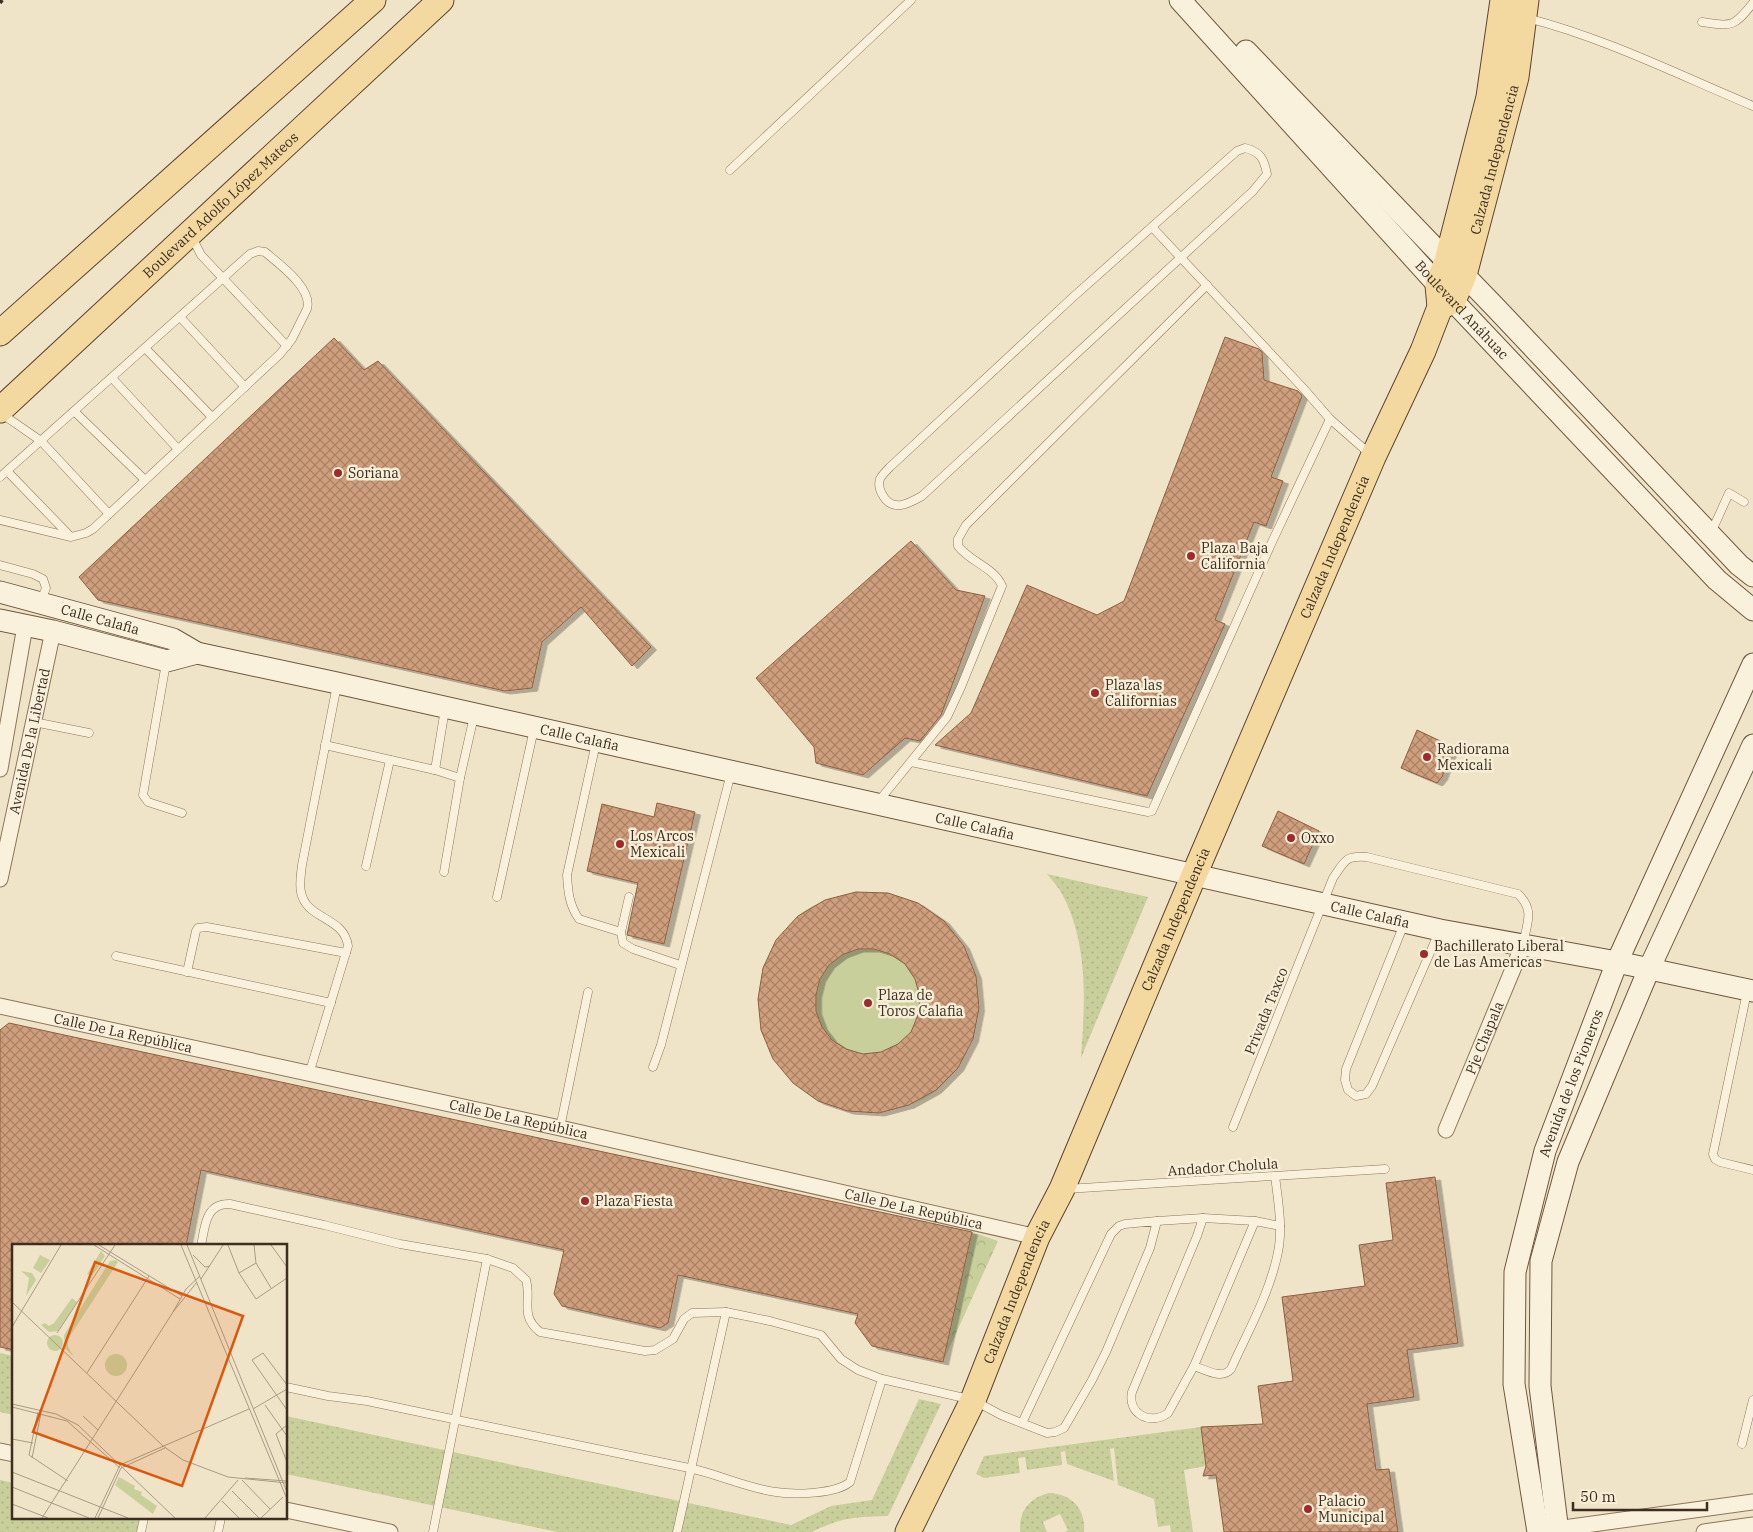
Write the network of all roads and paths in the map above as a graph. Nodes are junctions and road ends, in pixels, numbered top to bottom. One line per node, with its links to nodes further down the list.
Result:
1 (373, 0): 20 (main road)
2 (441, 0): 13 (main road, Boulevard Adolfo López Mateos)
3 (911, 0): 11 (lane)
4 (1180, 0): 18 (street, Boulevard Anáhuac)
5 (1198, 0): 15 (street, Boulevard Anáhuac)
6 (1502, 0): 15 (main road, Calzada Independencia)
7 (1753, 3): 9 (lane)
8 (1525, 8): 10 (lane); 15 (main road, Calzada Independencia)
9 (1702, 22)
10 (1753, 106)
11 (730, 170)
12 (1152, 228): 14 (lane); 14 (lane); 14 (lane)
13 (190, 233): 16 (lane); 25 (main road, Boulevard Adolfo López Mateos)
14 (1180, 257): 17 (lane)
15 (1455, 268): 18 (main road, Calzada Independencia); 38 (street, Boulevard Anáhuac)
16 (222, 279): 19 (lane); 21 (lane); 21 (lane)
17 (1207, 285): 28 (lane); 60 (lane)
18 (1444, 297): 31 (main road, Calzada Independencia); 44 (street, Boulevard Anáhuac)
19 (180, 317): 22 (lane); 24 (lane)
20 (0, 333)
21 (286, 346): 24 (lane)
22 (145, 348): 23 (lane); 27 (lane)
23 (112, 378): 26 (lane); 30 (lane)
24 (245, 387): 27 (lane)
25 (0, 411): 29 (lane)
26 (74, 411): 29 (lane); 34 (lane)
27 (212, 417): 30 (lane)
28 (1330, 419): 31 (lane); 60 (lane)
29 (41, 441): 32 (lane); 36 (lane)
30 (178, 449): 34 (lane)
31 (1373, 457): 69 (main road, Calzada Independencia)
32 (7, 471): 33 (lane); 39 (lane)
33 (0, 477)
34 (144, 480): 36 (lane)
35 (1744, 502): 38 (lane)
36 (109, 514): 39 (lane)
37 (0, 520): 39 (lane)
38 (1710, 535): 41 (street, Boulevard Anáhuac)
39 (71, 536)
40 (0, 565): 43 (lane)
41 (1753, 576)
42 (0, 592): 43 (street, Calle Calafia)
43 (41, 603): 48 (street, Calle Calafia)
44 (1753, 610)
45 (0, 620): 46 (street, Calle Calafia)
46 (25, 626): 47 (street, Calle Calafia); 61 (street, Avenida De la Libertad)
47 (53, 631): 48 (street, Calle Calafia); 53 (street, Avenida De la Libertad)
48 (170, 650): 50 (street, Calle Calafia); 66 (lane)
49 (1753, 664): 80 (street, Avenida de los Pioneros)
50 (337, 683): 51 (street, Calle Calafia); 57 (lane)
51 (445, 707): 52 (street, Calle Calafia); 62 (lane)
52 (474, 714): 54 (street, Calle Calafia); 64 (lane)
53 (34, 722): 55 (lane); 70 (street, Avenida De la Libertad)
54 (535, 727): 56 (street, Calle Calafia); 72 (lane)
55 (89, 733)
56 (596, 741): 63 (street, Calle Calafia); 76 (lane)
57 (325, 745): 59 (lane); 78 (lane)
58 (1753, 746): 82 (street, Avenida de los Pioneros)
59 (390, 760): 62 (lane); 67 (lane)
60 (911, 762): 65 (lane)
61 (0, 769)
62 (435, 770): 64 (lane)
63 (731, 771): 65 (street, Calle Calafia); 81 (lane)
64 (460, 778): 68 (lane)
65 (877, 804): 69 (street, Calle Calafia)
66 (182, 812)
67 (366, 866)
68 (444, 872)
69 (1194, 875): 73 (street, Calle Calafia); 96 (main road, Calzada Independencia)
70 (0, 879)
71 (629, 896): 76 (lane)
72 (497, 898)
73 (1322, 904): 74 (street, Calle Calafia); 77 (lane, Privada Taxco); 90 (lane, Privada Taxco)
74 (1404, 922): 75 (street, Calle Calafia); 75 (lane)
75 (1440, 930): 77 (street, Calle Calafia)
76 (621, 932): 81 (lane)
77 (1523, 945): 80 (street, Calle Calafia); 92 (street, Pje Chapala)
78 (346, 953): 83 (lane); 86 (lane)
79 (116, 956): 83 (lane)
80 (1617, 962): 82 (street, Calle Calafia); 117 (street, Avenida de los Pioneros)
81 (680, 965): 88 (lane)
82 (1650, 969): 84 (street, Calle Calafia); 117 (street, Avenida de los Pioneros)
83 (187, 972): 86 (lane)
84 (1750, 991): 94 (lane)
85 (588, 992): 91 (lane)
86 (331, 1004): 89 (lane)
87 (0, 1006): 89 (street, Calle De La República)
88 (653, 1067)
89 (309, 1074): 91 (street, Calle De La República)
90 (1233, 1127)
91 (560, 1128): 101 (street, Calle De La República)
92 (1446, 1130)
93 (1385, 1169): 95 (lane, Andador Cholula)
94 (1753, 1170)
95 (1275, 1176): 96 (lane, Andador Cholula); 100 (lane)
96 (1062, 1189): 101 (main road, Calzada Independencia)
97 (1202, 1218): 98 (lane); 99 (lane); 105 (lane)
98 (1156, 1221): 111 (lane); 111 (lane)
99 (1254, 1221): 100 (lane); 105 (lane)
100 (1280, 1226): 105 (lane)
101 (1037, 1237): 108 (main road, Calzada Independencia)
102 (201, 1244): 103 (lane)
103 (487, 1259): 104 (lane); 110 (lane)
104 (726, 1312): 106 (lane); 113 (lane)
105 (1194, 1366)
106 (882, 1379): 108 (lane); 113 (lane)
107 (288, 1387): 110 (lane)
108 (973, 1400): 111 (lane); 121 (main road, Calzada Independencia)
109 (1753, 1400): 112 (lane)
110 (455, 1420): 113 (lane); 119 (lane)
111 (1022, 1423)
112 (1742, 1444)
113 (692, 1469): 120 (lane)
114 (1753, 1502): 117 (street)
115 (288, 1510): 118 (street)
116 (1753, 1525): 122 (street)
117 (1548, 1531)
118 (390, 1532)
119 (434, 1532)
120 (677, 1532)
121 (908, 1532)
122 (1704, 1532)

